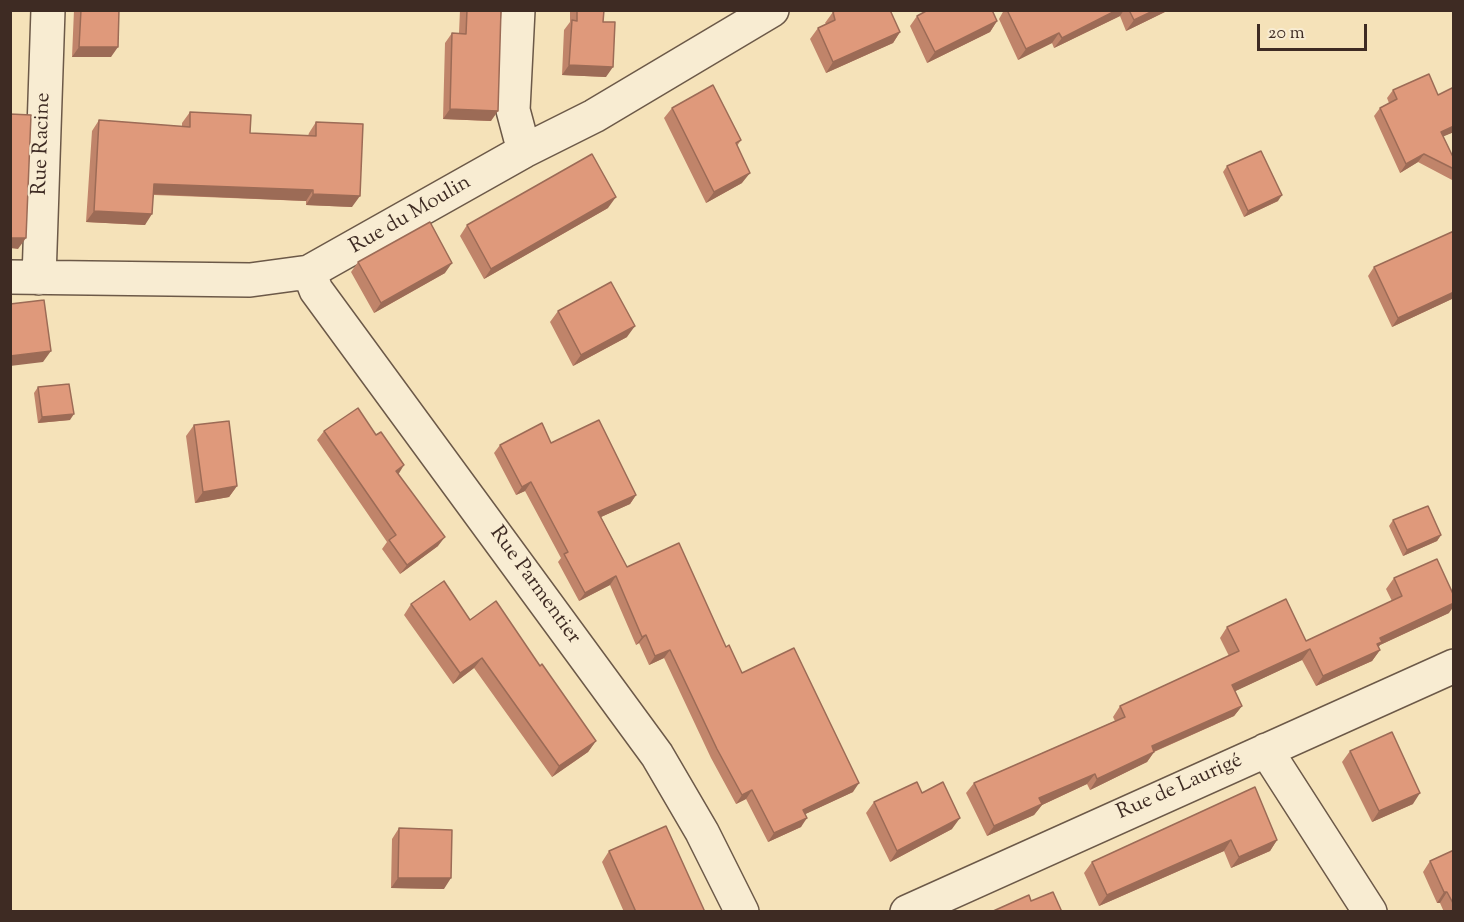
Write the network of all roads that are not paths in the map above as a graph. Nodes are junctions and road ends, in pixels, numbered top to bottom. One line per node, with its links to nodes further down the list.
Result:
1 (48, 10): 6 (street, Rue Racine)
2 (518, 10): 4 (street)
3 (772, 10): 4 (street, Rue du Moulin)
4 (524, 151): 5 (street, Rue du Moulin)
5 (309, 272): 6 (street, Rue du Moulin); 9 (street, Rue Parmentier)
6 (25, 278)
7 (1454, 666): 8 (street, Rue de Laurigé)
8 (1266, 750): 10 (street, Rue de Laurigé); 11 (street)
9 (742, 912)
10 (907, 912)
11 (1370, 912)

